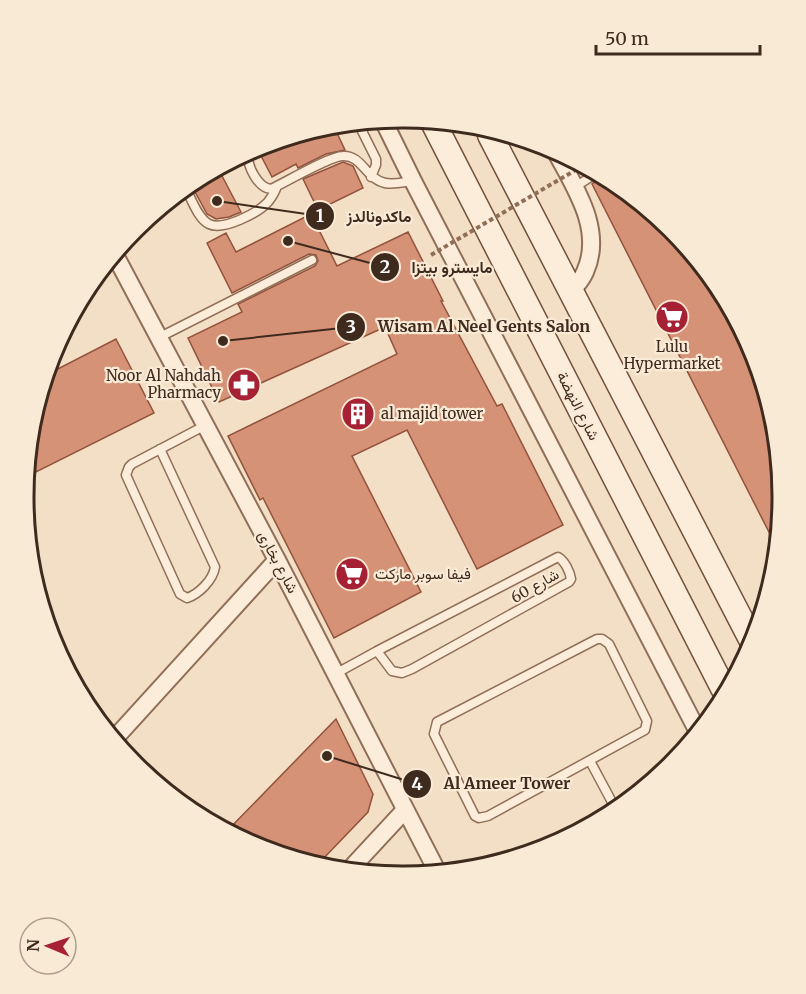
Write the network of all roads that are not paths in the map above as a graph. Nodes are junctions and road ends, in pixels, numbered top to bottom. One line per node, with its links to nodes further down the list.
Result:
1 (387, 129): 9 (street)
2 (437, 130): 23 (main road, شارع النهضة)
3 (362, 131): 7 (lane)
4 (492, 140): 15 (main road)
5 (250, 163): 10 (lane)
6 (563, 166): 11 (street)
7 (371, 177): 9 (lane); 10 (lane)
8 (588, 179): 11 (lane)
9 (413, 181): 24 (street)
10 (278, 186): 12 (lane)
11 (574, 188): 15 (street)
12 (190, 197)
13 (312, 260): 16 (lane)
14 (119, 263): 16 (street, شارع بخارى)
15 (571, 291): 20 (main road)
16 (158, 338): 17 (street, شارع بخارى)
17 (204, 426): 18 (lane); 19 (street, شارع بخارى)
18 (160, 449): 18 (lane)
19 (277, 560): 22 (street, شارع بخارى); 25 (street)
20 (746, 630)
21 (376, 651): 21 (lane, شارع 60); 22 (lane, شارع 60)
22 (335, 674): 28 (street, شارع بخارى)
23 (721, 683)
24 (693, 723)
25 (120, 733)
26 (590, 761): 26 (lane); 27 (lane)
27 (611, 801)
28 (404, 811): 29 (street); 30 (street, شارع بخارى)
29 (357, 862)
30 (433, 864)

